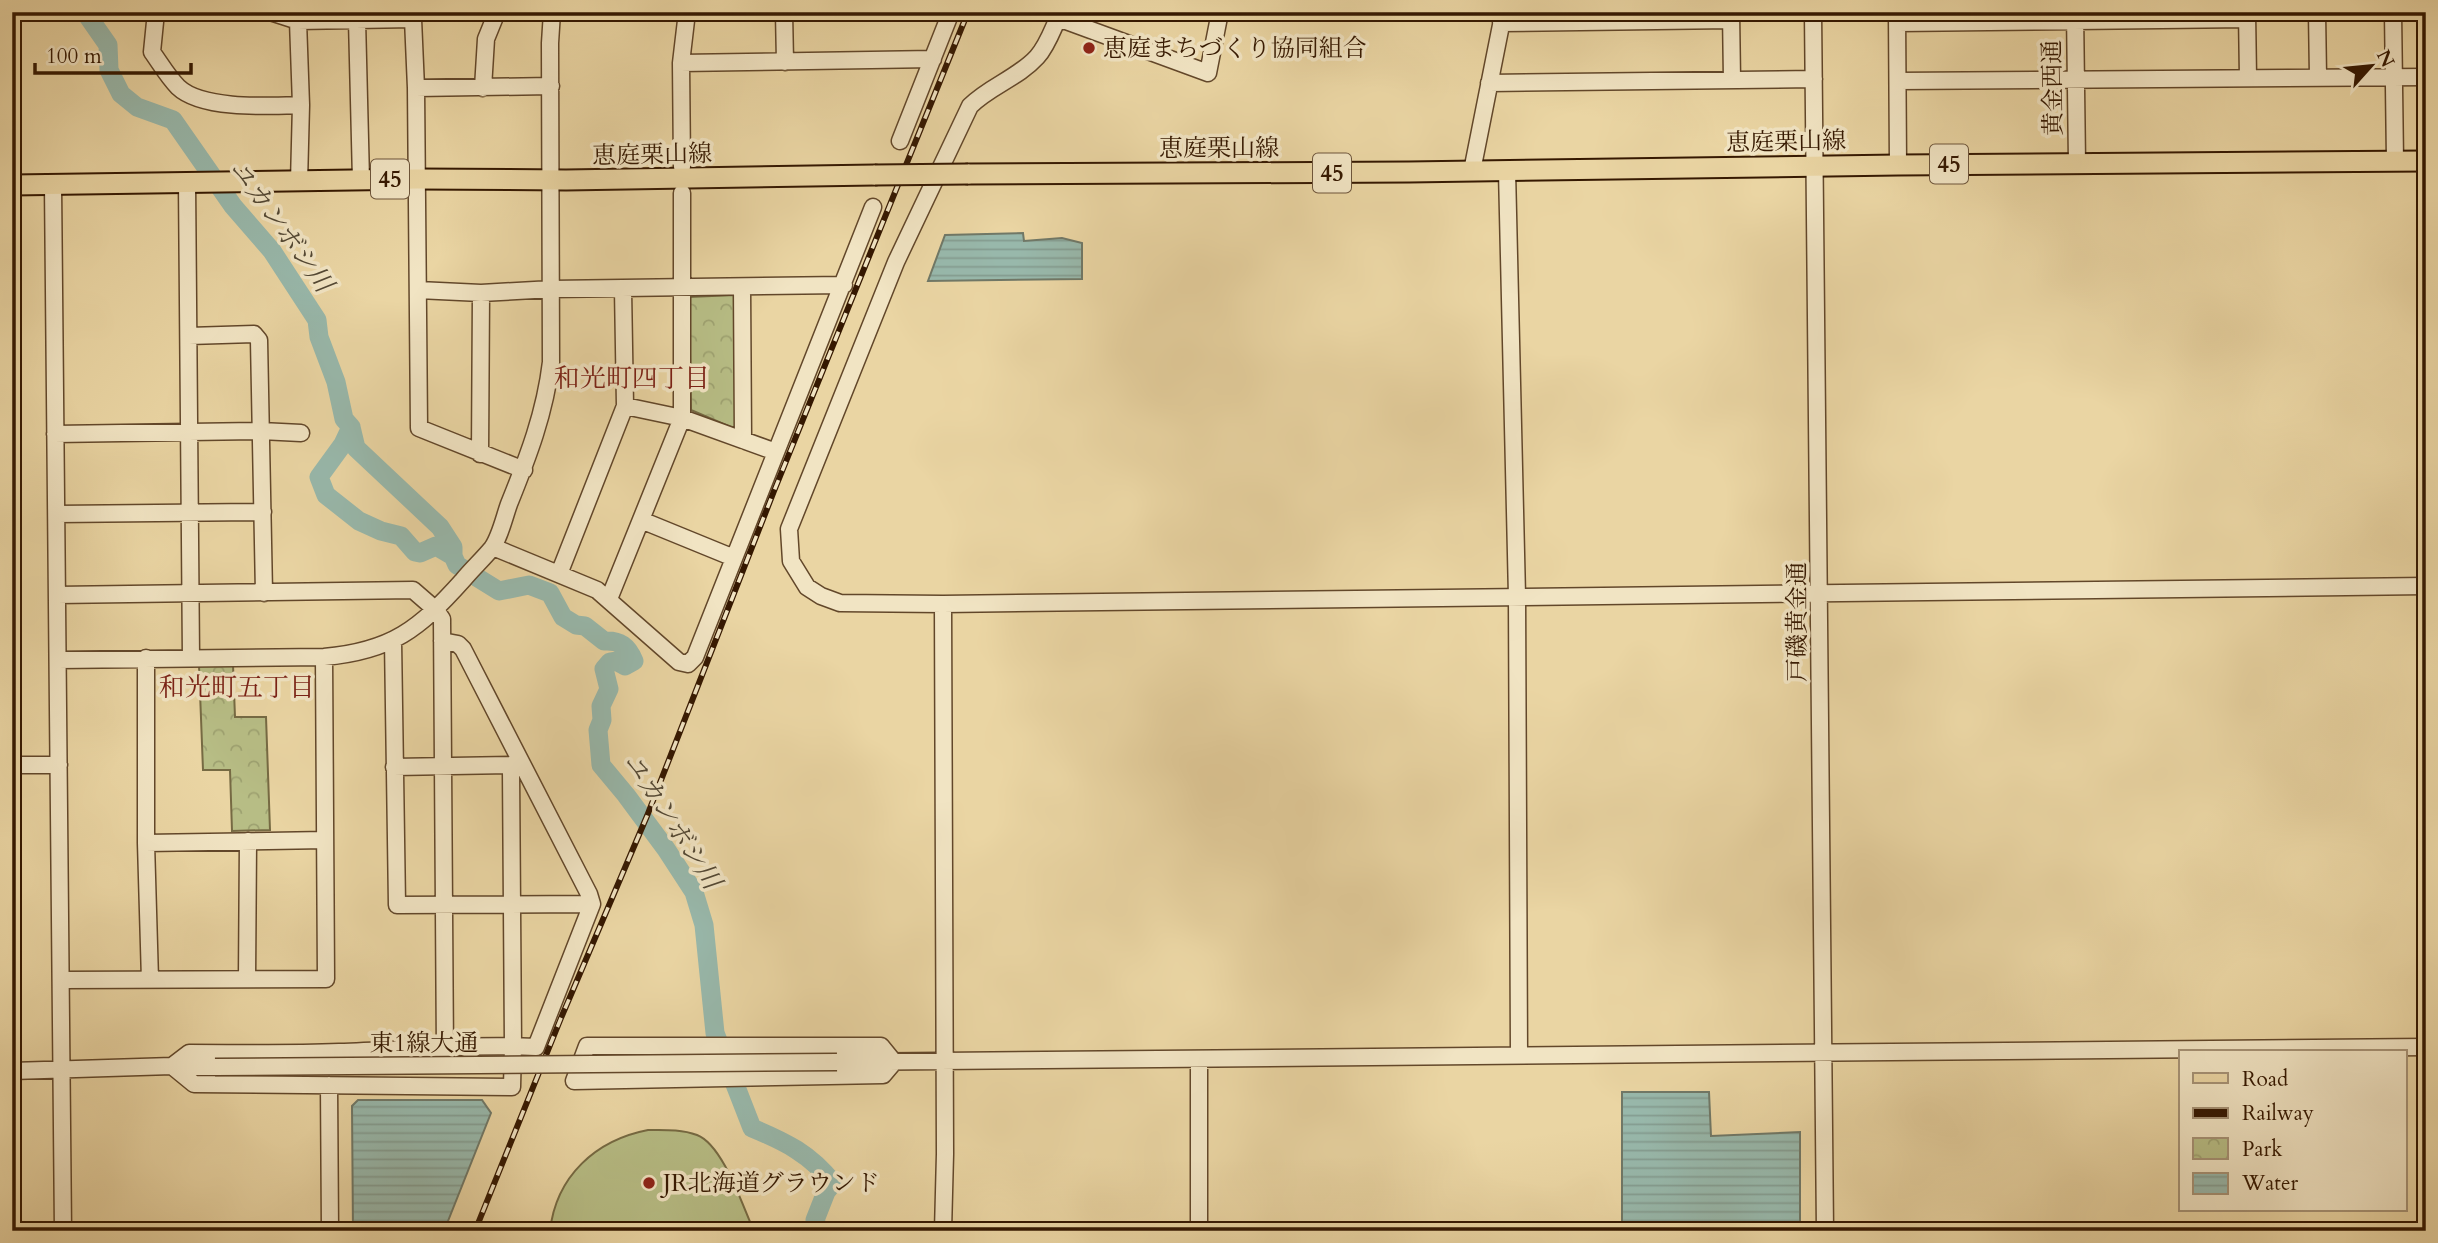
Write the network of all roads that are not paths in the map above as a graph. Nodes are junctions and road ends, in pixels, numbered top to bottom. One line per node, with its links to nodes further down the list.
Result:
1 (156, 12): 36 (street)
2 (270, 12): 20 (street)
3 (497, 12): 35 (street)
4 (552, 12): 33 (street)
5 (687, 12): 23 (street)
6 (784, 12): 22 (street)
7 (951, 12): 21 (street)
8 (1220, 12): 12 (street)
9 (1813, 12): 28 (street, 戸磯黄金通)
10 (2318, 12): 24 (street)
11 (2392, 12): 27 (street)
12 (1059, 15): 87 (street)
13 (2247, 15): 16 (street); 26 (street)
14 (414, 16): 19 (street); 34 (street)
15 (1731, 16): 17 (street); 29 (street)
16 (2075, 17): 18 (street); 31 (street, 黄金西通)
17 (1502, 18): 32 (street)
18 (1897, 18): 30 (street)
19 (357, 20): 20 (street); 47 (street)
20 (298, 21): 36 (street)
21 (933, 59): 22 (street); 37 (street)
22 (785, 62): 23 (street)
23 (681, 63): 43 (street)
24 (2318, 77): 26 (street); 27 (street)
25 (2426, 77): 27 (street)
26 (2248, 78): 31 (street)
27 (2393, 78): 38 (street)
28 (1814, 79): 29 (street); 42 (street, 戸磯黄金通)
29 (1732, 80): 32 (street)
30 (1898, 81): 31 (street); 41 (street)
31 (2077, 81): 40 (street, 黄金西通)
32 (1489, 83): 44 (street)
33 (551, 86): 35 (street); 48 (street)
34 (416, 88): 35 (street); 46 (street)
35 (483, 88)
36 (301, 105): 49 (street)
37 (901, 141)
38 (2395, 161): 39 (main road, 恵庭栗山線 / 45); 40 (main road, 恵庭栗山線 / 45)
39 (2426, 161)
40 (2077, 163): 41 (main road, 恵庭栗山線 / 45)
41 (1898, 165): 42 (main road, 恵庭栗山線 / 45)
42 (1814, 166): 45 (main road, 恵庭栗山線 / 45); 82 (street, 戸磯黄金通)
43 (682, 167)
44 (1472, 171): 45 (main road, 恵庭栗山線 / 45); 48 (main road, 恵庭栗山線 / 45, bridge)
45 (1507, 171): 85 (street)
46 (417, 179): 47 (main road, 恵庭栗山線 / 45); 48 (main road, 恵庭栗山線 / 45); 60 (street)
47 (361, 180): 49 (main road, 恵庭栗山線 / 45)
48 (552, 180): 57 (street)
49 (299, 182): 50 (main road, 恵庭栗山線 / 45)
50 (191, 183): 52 (main road, 恵庭栗山線 / 45); 62 (street)
51 (12, 185): 52 (main road, 恵庭栗山線 / 45)
52 (53, 185): 68 (street)
53 (682, 193): 59 (street)
54 (873, 207): 55 (street)
55 (844, 285): 56 (street); 70 (street)
56 (742, 287): 59 (street); 69 (street)
57 (552, 289): 58 (street); 61 (street); 72 (street)
58 (624, 289): 59 (street); 63 (street)
59 (682, 289): 64 (street)
60 (418, 290): 61 (street); 71 (street)
61 (481, 293): 71 (street)
62 (189, 336): 65 (street); 66 (street)
63 (625, 406): 64 (street); 79 (street)
64 (682, 418): 69 (street); 76 (street)
65 (261, 431): 66 (street); 67 (street); 73 (street)
66 (188, 432): 68 (street); 75 (street)
67 (301, 433)
68 (55, 434): 74 (street)
69 (743, 440): 70 (street)
70 (776, 452): 78 (street)
71 (480, 454): 72 (street)
72 (524, 470): 77 (street)
73 (263, 512): 75 (street); 81 (street)
74 (57, 513): 75 (street); 84 (street)
75 (190, 513): 83 (street)
76 (641, 520): 78 (street); 86 (street)
77 (493, 547): 79 (street); 88 (street)
78 (734, 558): 86 (street)
79 (559, 574): 86 (street)
80 (2426, 586): 82 (street)
81 (264, 593): 83 (street); 88 (street)
82 (1820, 593): 85 (street); 112 (street, 戸磯黄金通)
83 (190, 594): 84 (street); 93 (street)
84 (57, 595): 94 (street)
85 (1517, 596): 87 (street); 113 (street)
86 (609, 599)
87 (943, 604): 115 (street)
88 (436, 610): 89 (street); 90 (street)
89 (393, 640): 91 (street); 99 (street)
90 (442, 641): 95 (street); 98 (street)
91 (324, 657): 93 (street); 100 (street)
92 (146, 658): 93 (street); 94 (street); 102 (street)
93 (191, 658)
94 (58, 660): 97 (street)
95 (516, 763): 98 (street); 103 (street); 105 (street)
96 (12, 765): 97 (street)
97 (59, 765): 107 (street)
98 (443, 766): 99 (street); 104 (street)
99 (394, 767): 104 (street)
100 (325, 840): 101 (street); 106 (street)
101 (248, 841): 102 (street); 106 (street)
102 (146, 843): 108 (street)
103 (592, 904): 105 (street); 109 (street)
104 (444, 905): 105 (street); 110 (street)
105 (512, 906): 109 (street)
106 (247, 979): 108 (street)
107 (62, 980): 108 (street); 119 (street)
108 (150, 980)
109 (513, 1046): 110 (street); 121 (street)
110 (446, 1047): 117 (street); 121 (street)
111 (2426, 1047): 112 (street, 東1線大通)
112 (1823, 1052): 113 (street, 東1線大通); 126 (street, 戸磯黄金通)
113 (1519, 1055): 114 (street, 東1線大通)
114 (1199, 1059): 115 (street, 東1線大通); 125 (street)
115 (945, 1061): 116 (street, 東1線大通); 124 (street)
116 (894, 1062): 116 (street); 117 (street, 東1線大通, bridge)
117 (172, 1066): 119 (street, 東1線大通); 120 (street)
118 (12, 1071): 119 (street, 東1線大通)
119 (62, 1071): 122 (street)
120 (329, 1085): 121 (street); 123 (street)
121 (443, 1086)
122 (63, 1231)
123 (330, 1231)
124 (943, 1231)
125 (1199, 1231)
126 (1825, 1231)

